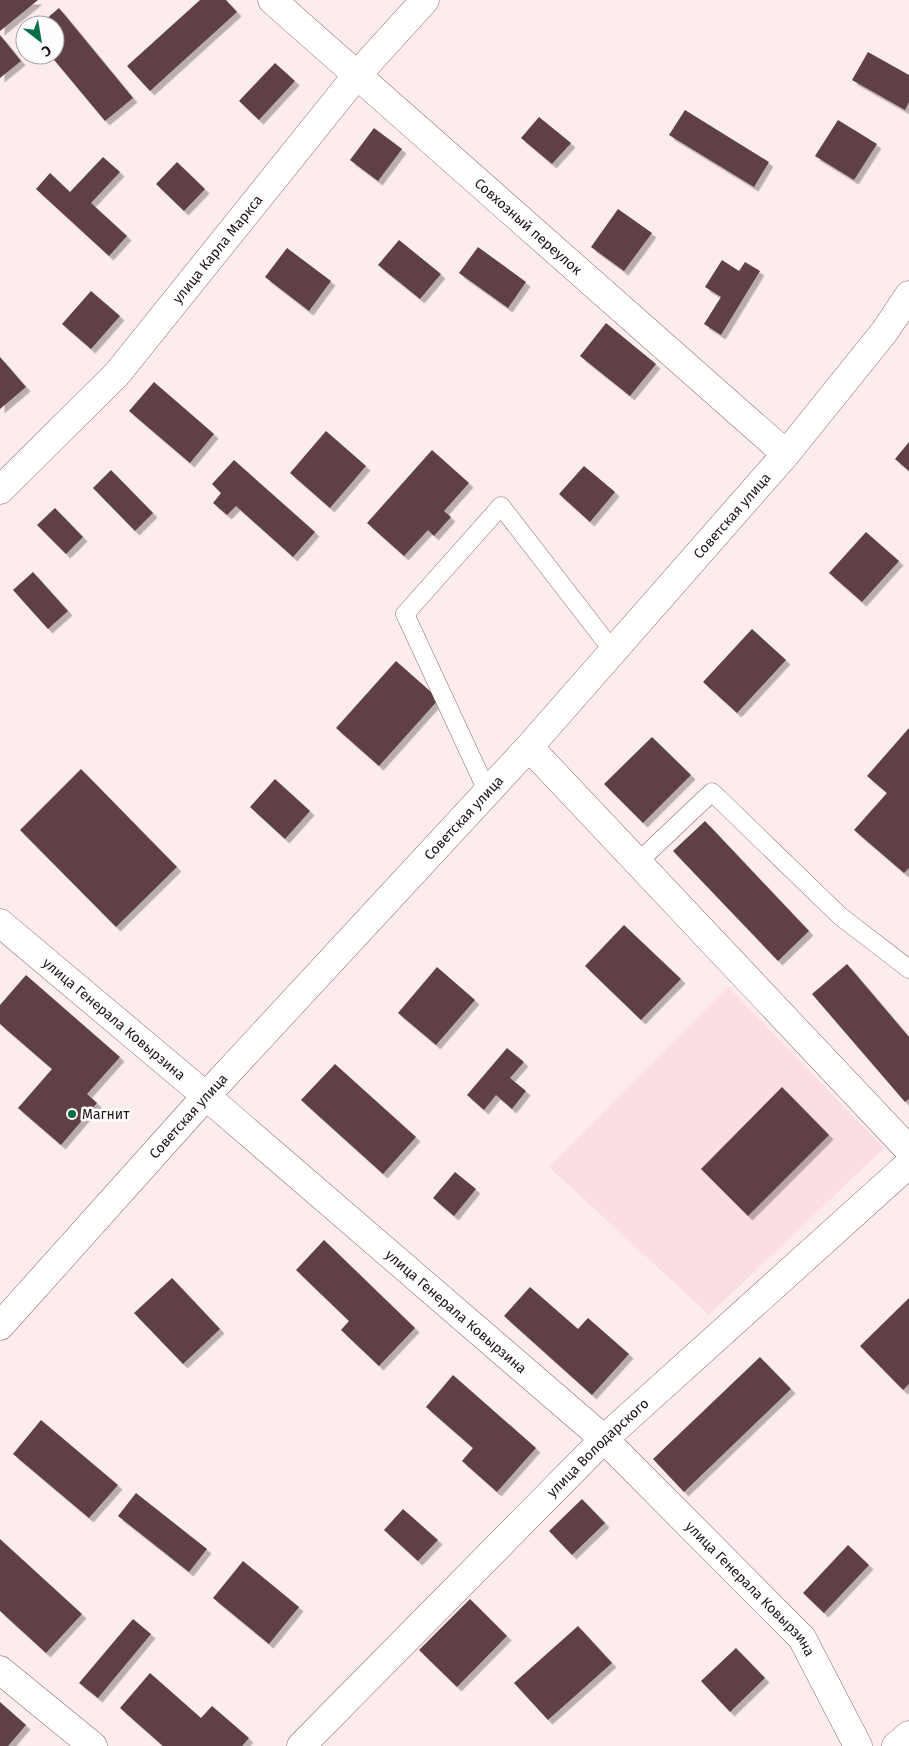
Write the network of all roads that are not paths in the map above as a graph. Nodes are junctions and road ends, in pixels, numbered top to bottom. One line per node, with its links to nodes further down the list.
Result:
1 (272, 0): 3 (street, Совхозный переулок)
2 (425, 0): 3 (street, улица Карла Маркса)
3 (357, 75): 5 (street, Совхозный переулок); 6 (street, улица Карла Маркса)
4 (909, 295): 5 (street, Советская улица)
5 (786, 454): 7 (street, Советская улица)
6 (0, 490)
7 (613, 651): 8 (street, Советская улица); 9 (lane)
8 (530, 747): 9 (street, Советская улица); 10 (street)
9 (488, 793): 13 (street, Советская улица)
10 (638, 862): 12 (lane); 14 (street)
11 (0, 923): 13 (street, улица Генерала Ковырзина)
12 (909, 969)
13 (206, 1096): 16 (street, Советская улица); 17 (street, улица Генерала Ковырзина)
14 (909, 1150)
15 (909, 1164): 17 (street, улица Володарского)
16 (0, 1326)
17 (604, 1439): 21 (street, улица Володарского); 22 (street, улица Генерала Ковырзина)
18 (0, 1670): 20 (street)
19 (909, 1735): 23 (street)
20 (93, 1746)
21 (301, 1746)
22 (858, 1746)
23 (896, 1746)

